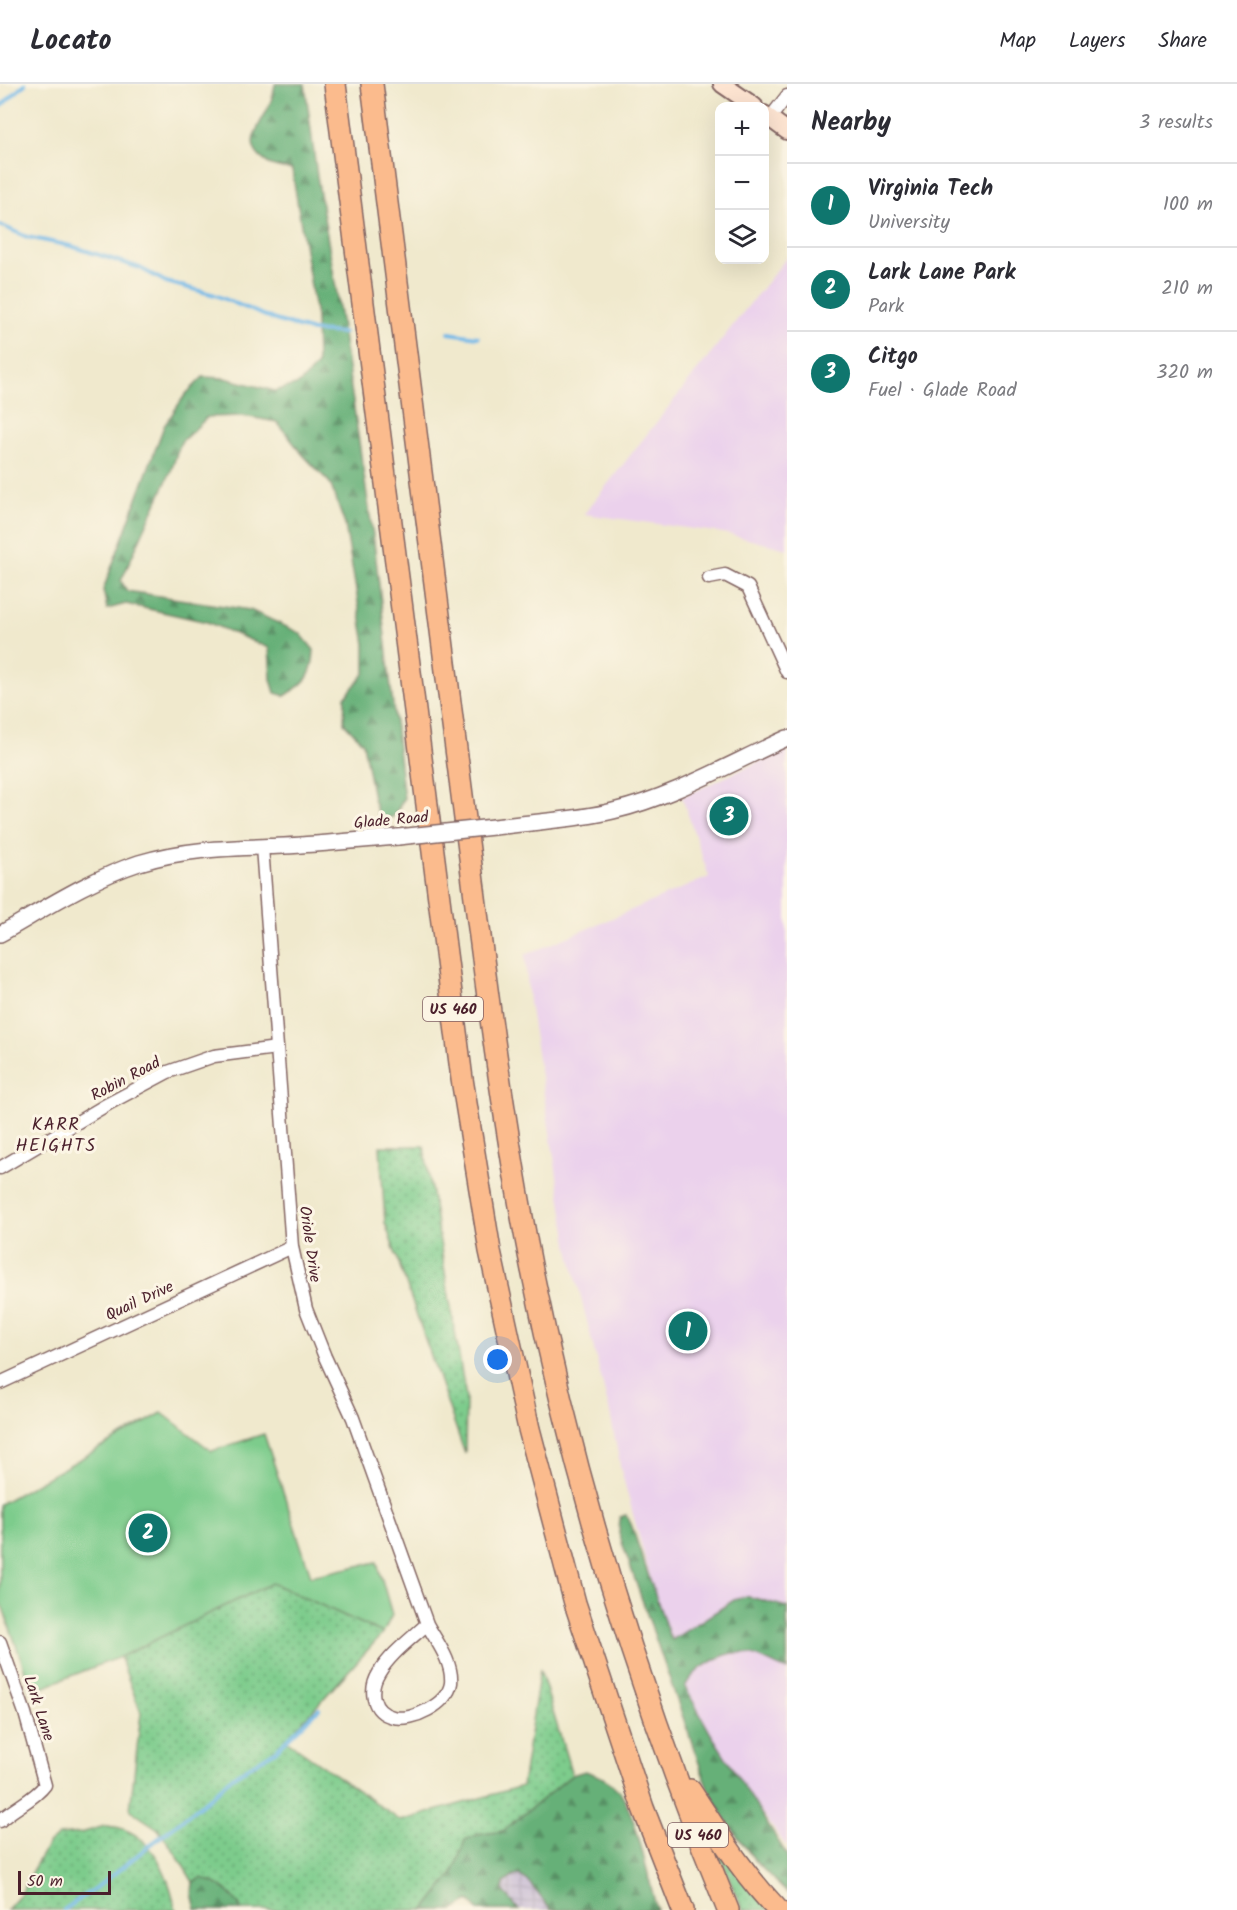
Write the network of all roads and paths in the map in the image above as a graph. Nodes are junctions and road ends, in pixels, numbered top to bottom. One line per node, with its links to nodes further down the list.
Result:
1 (335, 84): 22 (highway, US 460)
2 (372, 84): 20 (highway, US 460)
3 (722, 84): 5 (main road)
4 (787, 96): 6 (street)
5 (748, 102)
6 (769, 114)
7 (769, 118): 8 (main road)
8 (787, 131)
9 (709, 578): 10 (street)
10 (787, 672)
11 (787, 738): 12 (street, Glade Road, bridge)
12 (262, 847): 13 (street, Glade Road); 14 (street, Oriole Drive)
13 (0, 934)
14 (277, 1048): 15 (street, Robin Road); 16 (street, Oriole Drive)
15 (0, 1168)
16 (292, 1247): 17 (street, Quail Drive); 18 (street, Oriole Drive)
17 (0, 1383)
18 (427, 1624): 18 (street, Oriole Drive)
19 (0, 1642): 21 (street, Lark Lane)
20 (669, 1759): 23 (highway, US 460); 24 (highway)
21 (0, 1821)
22 (683, 1910)
23 (728, 1910)
24 (778, 1910)

